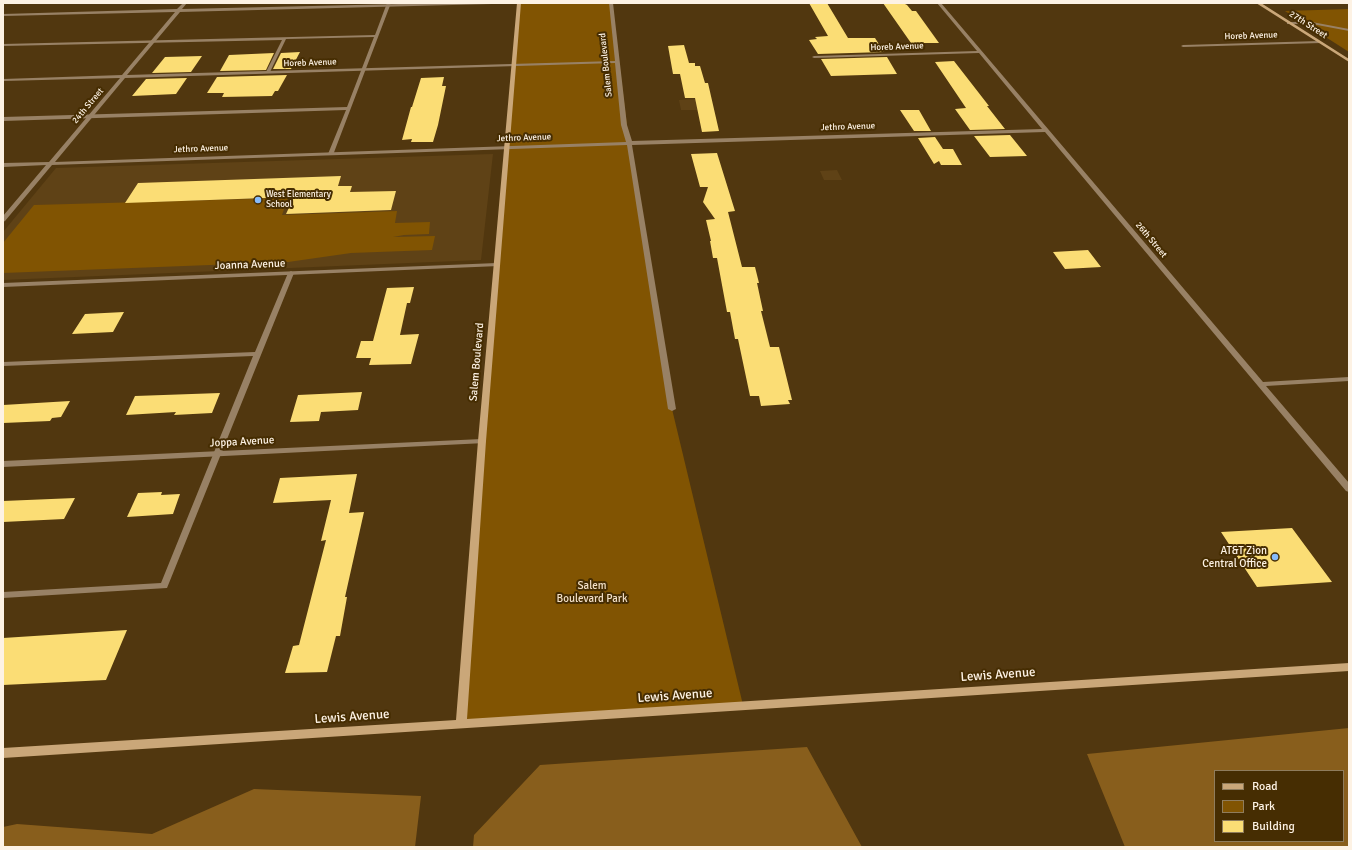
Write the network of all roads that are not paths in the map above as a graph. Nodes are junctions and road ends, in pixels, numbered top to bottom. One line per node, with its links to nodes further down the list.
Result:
1 (185, 3): 8 (street, 24th Street)
2 (492, 3): 7 (street)
3 (519, 3): 22 (street, Salem Boulevard)
4 (611, 3): 21 (street, Salem Boulevard)
5 (940, 3): 18 (street, 26th Street)
6 (1258, 3): 10 (street, 27th Street)
7 (388, 4): 8 (street); 12 (street)
8 (179, 11): 9 (street); 14 (street, 24th Street)
9 (3, 15)
10 (1289, 23): 11 (street); 15 (street, 27th Street)
11 (1348, 30)
12 (376, 36): 13 (street); 23 (street)
13 (285, 38): 14 (street); 24 (street)
14 (152, 42): 16 (street); 25 (street, 24th Street)
15 (1318, 42): 17 (street, Horeb Avenue); 20 (street, 27th Street)
16 (3, 45)
17 (1183, 46)
18 (981, 52): 19 (street, Horeb Avenue); 30 (street, 26th Street)
19 (814, 57)
20 (1349, 61)
21 (617, 62): 22 (street, Horeb Avenue); 31 (street, Salem Boulevard)
22 (514, 65): 23 (street, Horeb Avenue); 32 (street, Salem Boulevard)
23 (363, 69): 24 (street, Horeb Avenue); 27 (street)
24 (268, 72): 25 (street, Horeb Avenue)
25 (124, 76): 26 (street, Horeb Avenue); 28 (street, 24th Street)
26 (3, 80)
27 (348, 108): 28 (street); 33 (street)
28 (90, 117): 29 (street); 34 (street, 24th Street)
29 (3, 119)
30 (1047, 130): 31 (street, Jethro Avenue); 43 (street, 26th Street)
31 (629, 142): 32 (street, Jethro Avenue); 44 (street, Salem Boulevard)
32 (508, 148): 33 (street, Jethro Avenue); 37 (street, Salem Boulevard)
33 (330, 154): 34 (street, Jethro Avenue)
34 (51, 163): 35 (street, Jethro Avenue); 36 (street, 24th Street)
35 (3, 165)
36 (3, 220)
37 (497, 265): 38 (street, Joanna Avenue); 45 (street, Salem Boulevard)
38 (291, 273): 39 (street, Joanna Avenue); 40 (street)
39 (3, 285)
40 (258, 354): 41 (street); 46 (street)
41 (3, 364)
42 (1349, 379): 43 (street)
43 (1262, 384): 48 (street, 26th Street)
44 (672, 409)
45 (482, 441): 46 (street, Joppa Avenue); 51 (street, Salem Boulevard)
46 (218, 454): 47 (street, Joppa Avenue); 49 (street)
47 (3, 464)
48 (1349, 488)
49 (3, 595)
50 (1349, 667): 51 (street, Lewis Avenue)
51 (461, 724): 52 (street, Lewis Avenue)
52 (3, 753)

